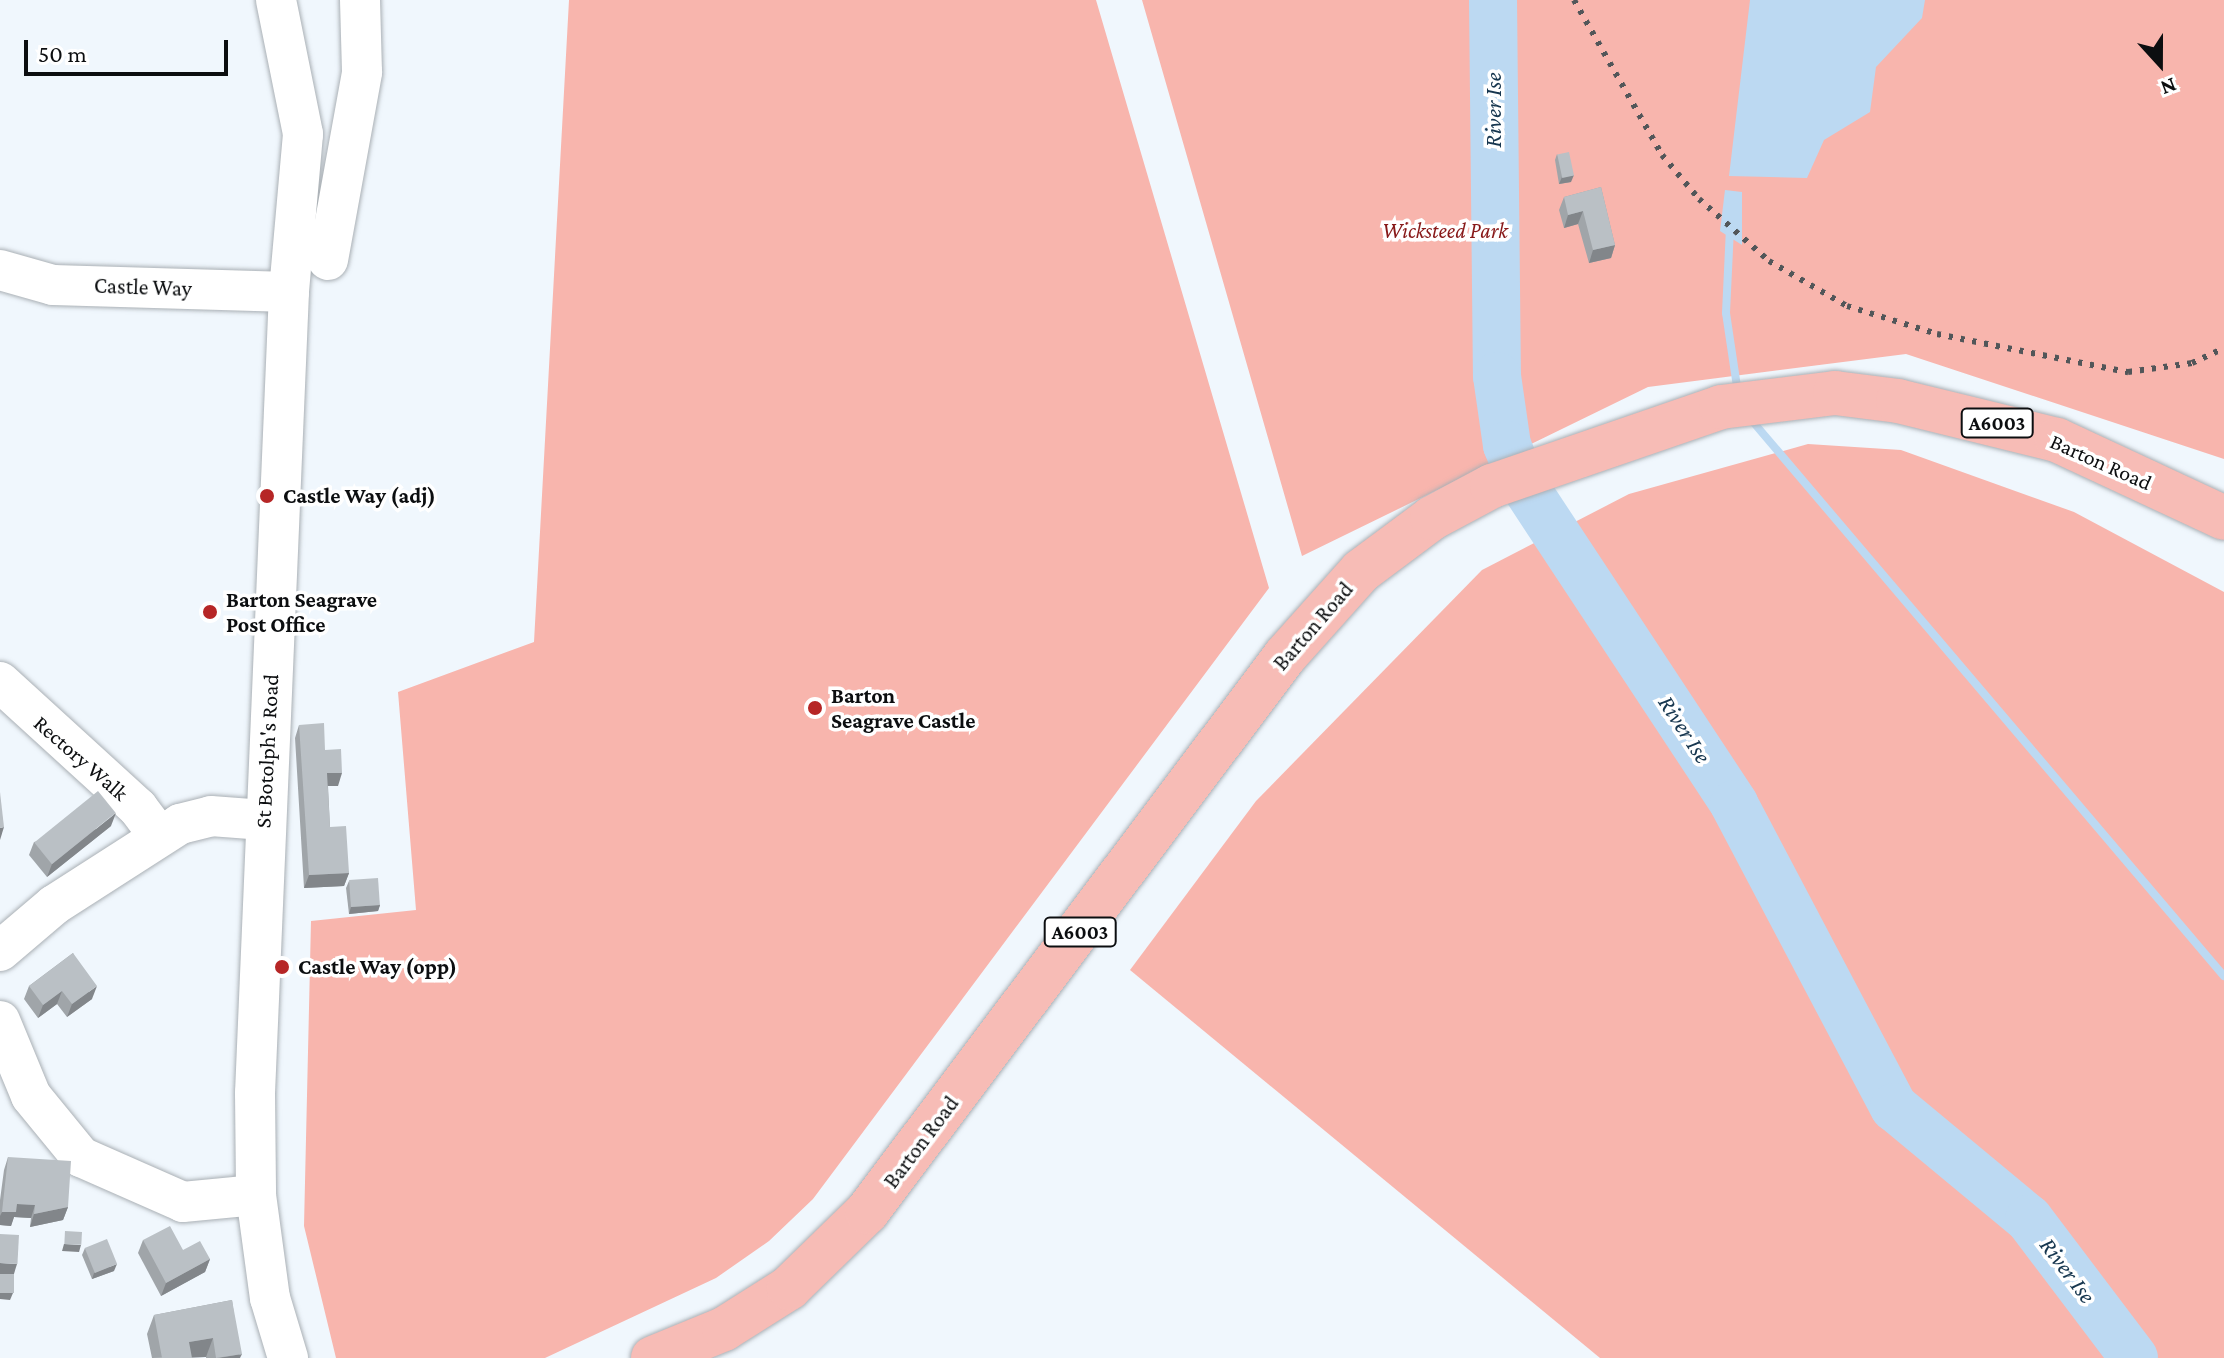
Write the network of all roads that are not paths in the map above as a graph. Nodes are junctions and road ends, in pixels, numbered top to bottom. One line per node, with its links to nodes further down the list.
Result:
1 (276, 0): 3 (street, St Botolph's Road)
2 (360, 0): 4 (street)
3 (303, 134): 4 (street); 7 (street, St Botolph's Road)
4 (354, 134): 5 (street)
5 (328, 260)
6 (0, 270): 7 (street, Castle Way)
7 (289, 292): 10 (street, St Botolph's Road)
8 (2224, 518): 16 (main road, Barton Road / A6003)
9 (0, 682): 11 (street, Rectory Walk)
10 (264, 820): 11 (street); 14 (street, St Botolph's Road)
11 (159, 836): 12 (street)
12 (0, 951)
13 (0, 1021): 14 (street)
14 (256, 1195): 15 (street, St Botolph's Road)
15 (288, 1358)
16 (653, 1358)

